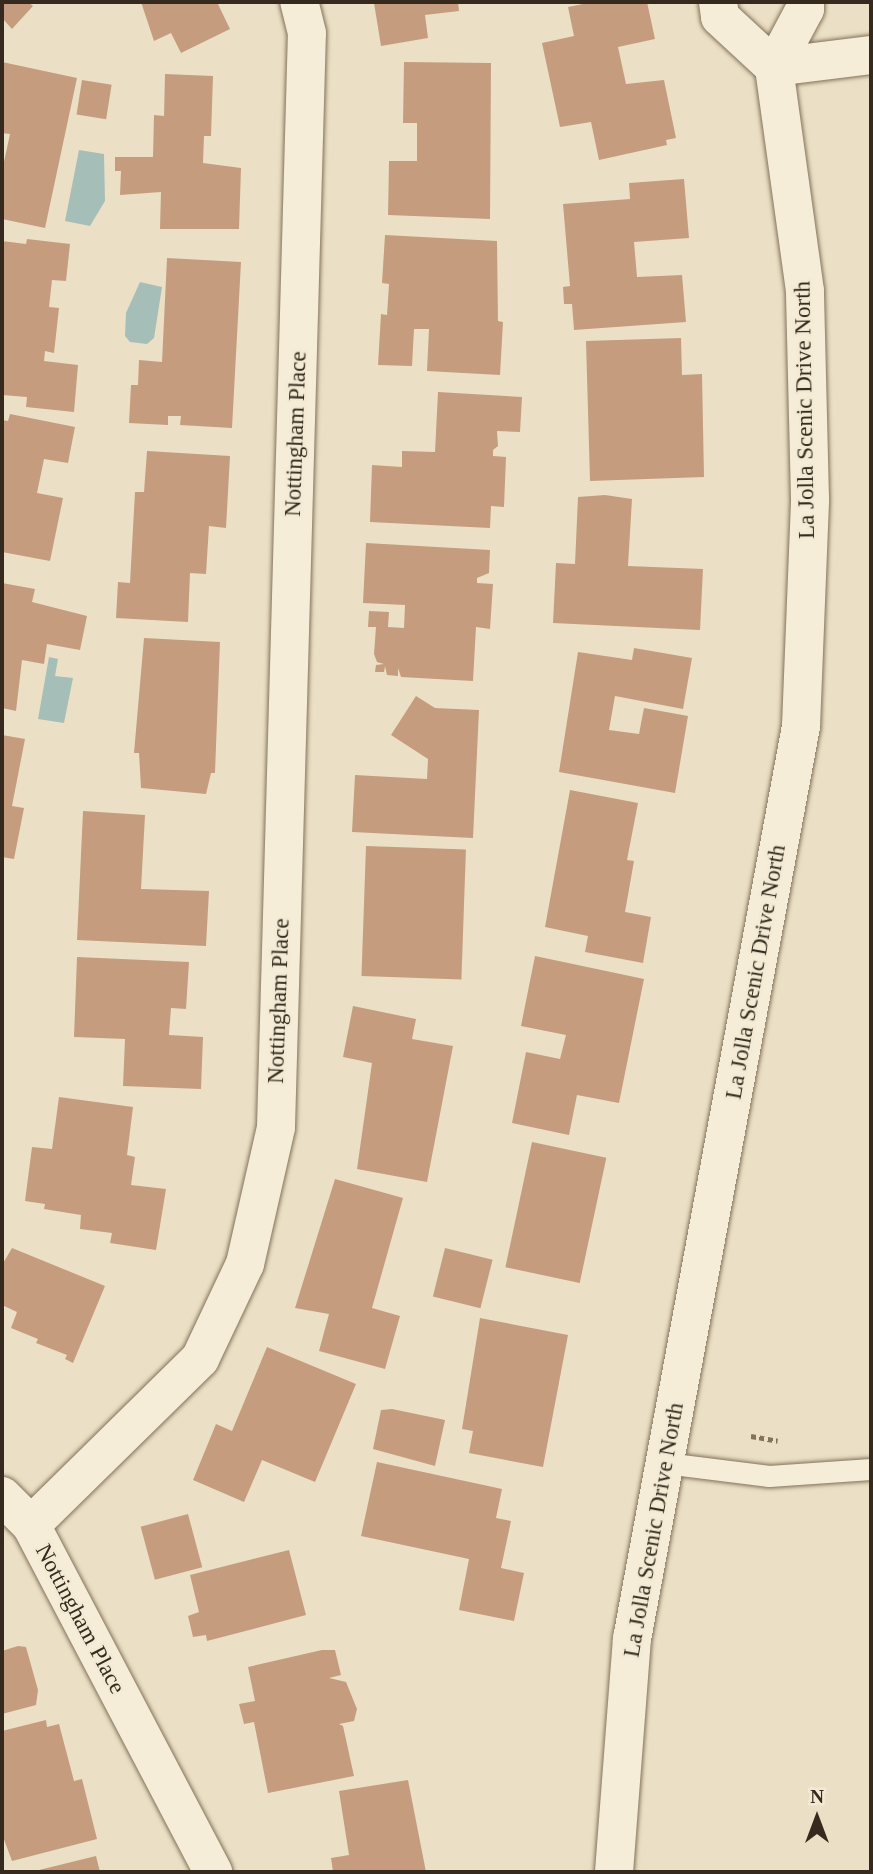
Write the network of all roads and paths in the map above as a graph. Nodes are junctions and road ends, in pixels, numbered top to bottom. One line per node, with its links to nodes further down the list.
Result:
1 (299, 2): 9 (street, Nottingham Place)
2 (718, 2): 5 (street)
3 (805, 2): 5 (street)
4 (871, 55): 5 (street)
5 (774, 67): 6 (street, La Jolla Scenic Drive North)
6 (665, 1463): 7 (lane); 11 (street, La Jolla Scenic Drive North)
7 (871, 1469)
8 (2, 1496): 9 (street)
9 (31, 1525): 10 (street, Nottingham Place)
10 (213, 1872)
11 (614, 1872)

